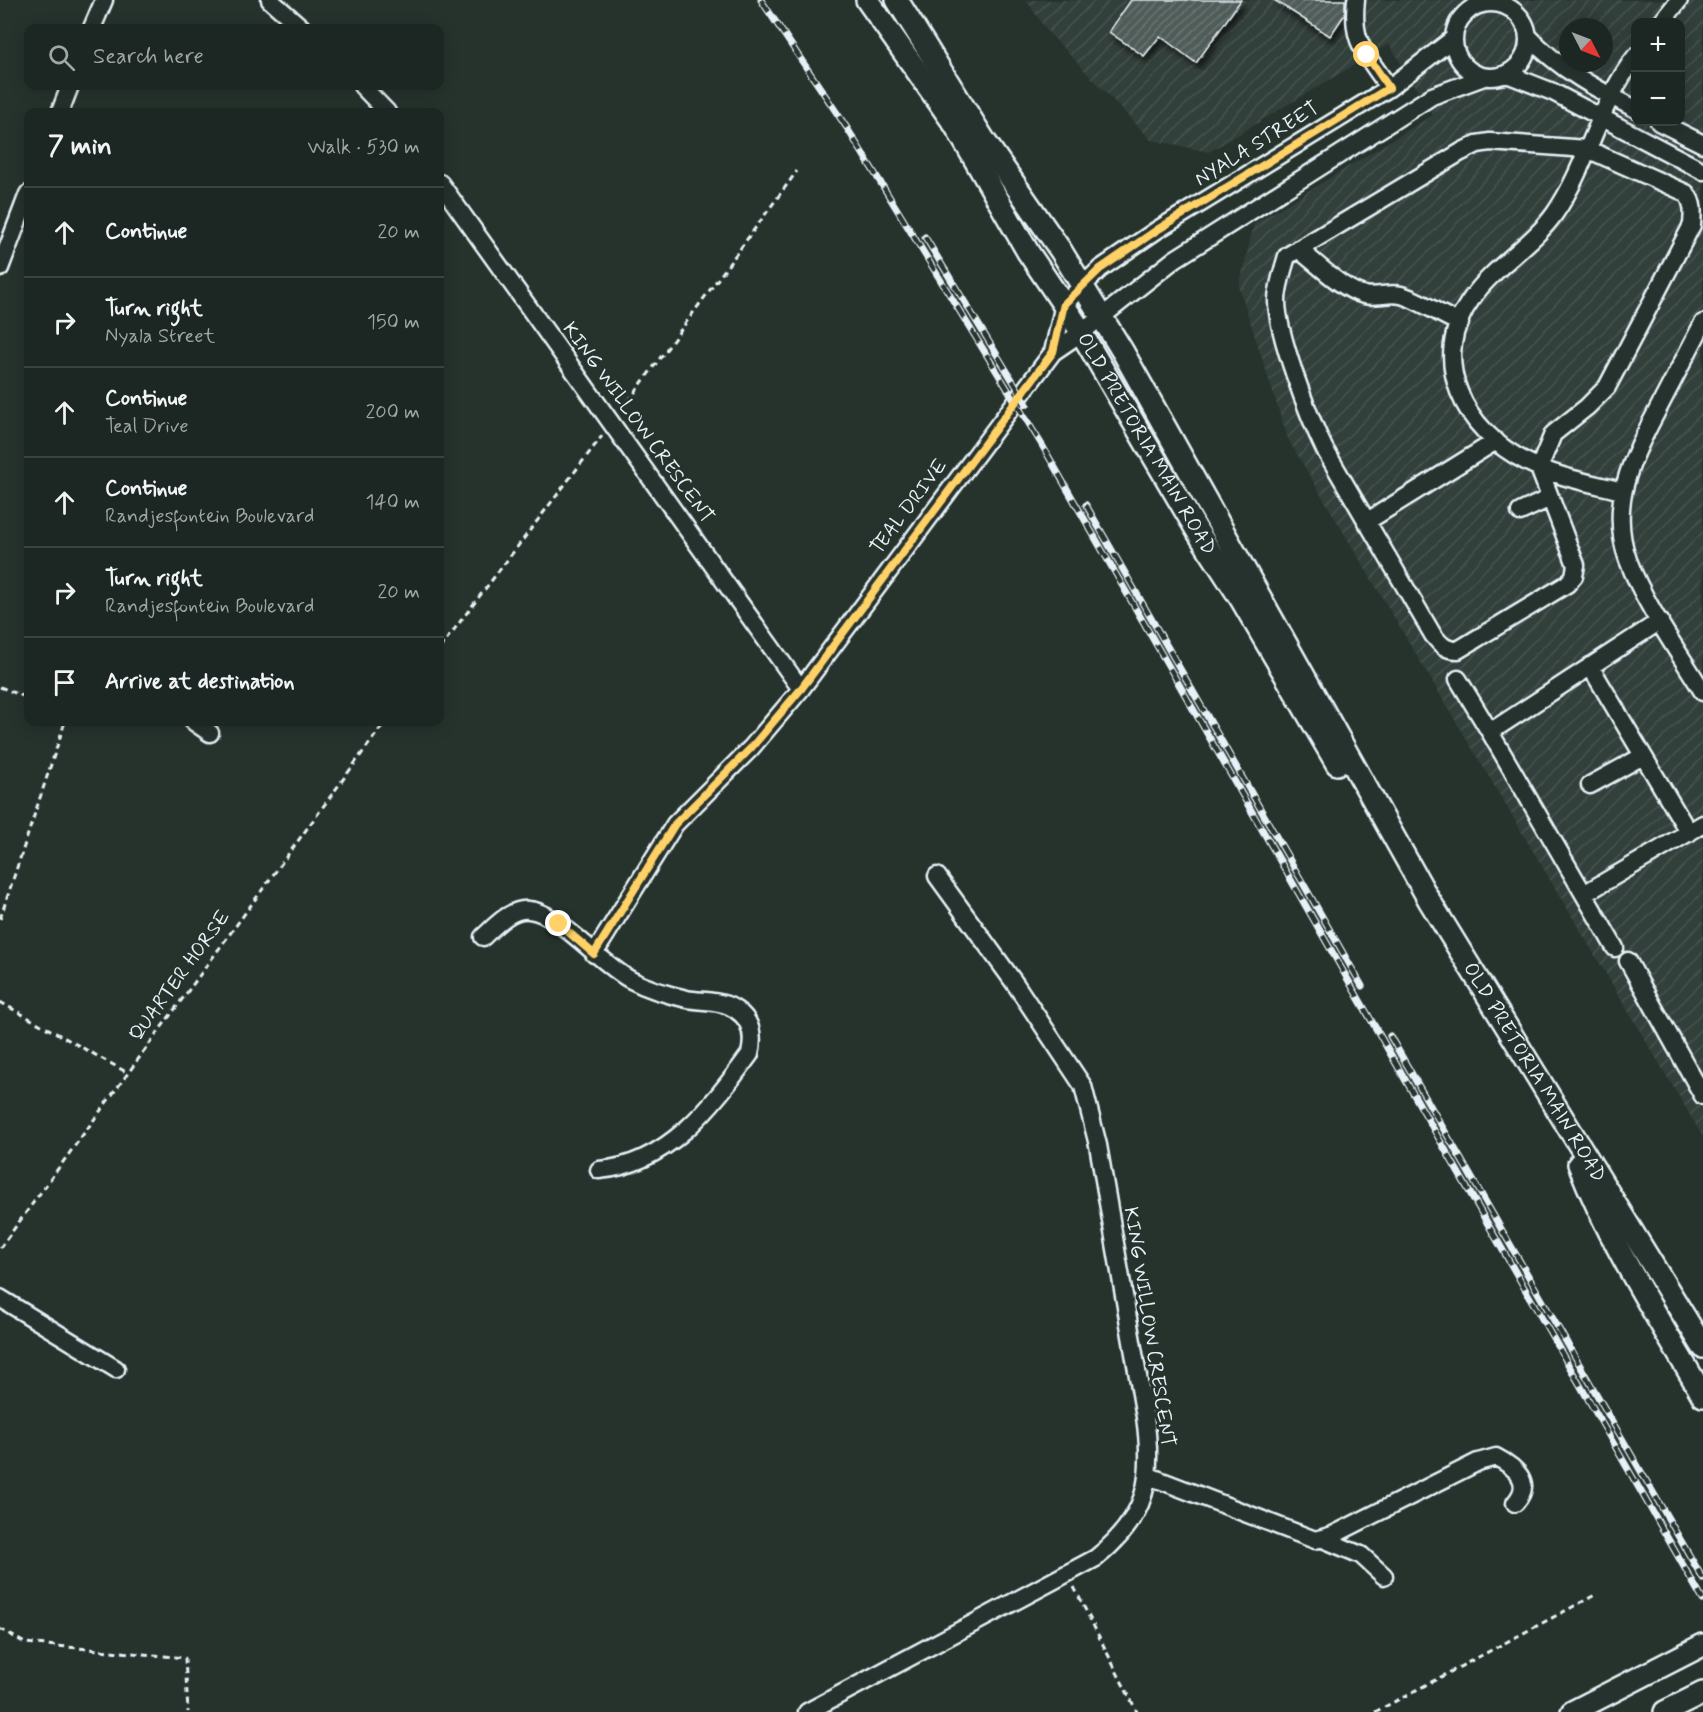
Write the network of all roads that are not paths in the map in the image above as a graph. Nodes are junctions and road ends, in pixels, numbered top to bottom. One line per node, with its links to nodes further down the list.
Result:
1 (104, 0): 10 (street)
2 (270, 0): 11 (street)
3 (867, 0): 34 (main road, OLD PRETORIA MAIN ROAD)
4 (897, 0): 33 (main road, OLD PRETORIA MAIN ROAD)
5 (1356, 0): 17 (street)
6 (1679, 0): 9 (street)
7 (1513, 5): 8 (street); 12 (street)
8 (1469, 6): 13 (street)
9 (1665, 18)
10 (94, 24)
11 (297, 24)
12 (1528, 36): 15 (street); 20 (street)
13 (1454, 38): 16 (street); 17 (street, NYALA STREET)
14 (1631, 63): 20 (street)
15 (1507, 74): 16 (street); 24 (street)
16 (1484, 77): 35 (street)
17 (1389, 88): 33 (street, NYALA STREET)
18 (68, 90): 22 (street)
19 (366, 90): 23 (street)
20 (1611, 96): 21 (street); 24 (street)
21 (1631, 107)
22 (62, 108)
23 (383, 108)
24 (1600, 117): 27 (street); 28 (street)
25 (1669, 126): 26 (street)
26 (1701, 139)
27 (1584, 157): 31 (street); 37 (street); 41 (street)
28 (1703, 171)
29 (444, 189): 49 (street, KING WILLOW CRESCENT)
30 (24, 205): 32 (street)
31 (1298, 249): 37 (street); 45 (street)
32 (0, 268)
33 (1081, 286): 34 (street, NYALA STREET); 35 (main road, OLD PRETORIA MAIN ROAD)
34 (1064, 304): 38 (main road, OLD PRETORIA MAIN ROAD); 39 (street, TEAL DRIVE)
35 (1101, 317): 38 (street, TEAL DRIVE); 56 (main road, OLD PRETORIA MAIN ROAD)
36 (1703, 323): 42 (street)
37 (1460, 324): 40 (street)
38 (1081, 333): 39 (street, TEAL DRIVE); 56 (main road, OLD PRETORIA MAIN ROAD)
39 (1053, 352): 49 (street, TEAL DRIVE)
40 (1496, 441): 41 (street); 45 (street)
41 (1539, 468): 42 (street); 43 (street)
42 (1622, 491): 46 (street)
43 (1550, 498): 44 (street); 45 (street)
44 (1520, 512)
45 (1366, 522)
46 (1660, 621): 47 (street); 50 (street)
47 (1590, 666): 52 (street); 54 (street)
48 (1458, 679): 52 (street)
49 (801, 689): 62 (street, TEAL DRIVE)
50 (1703, 692)
51 (200, 726): 53 (street)
52 (1490, 732): 59 (street)
53 (210, 733)
54 (1643, 756): 55 (street); 57 (street)
55 (1590, 785)
56 (1369, 796): 65 (main road, OLD PRETORIA MAIN ROAD)
57 (1696, 828): 59 (street)
58 (937, 876): 71 (street, KING WILLOW CRESCENT)
59 (1584, 894): 61 (street)
60 (483, 937): 62 (street)
61 (1615, 948)
62 (594, 954): 66 (street)
63 (1628, 961): 64 (street)
64 (1703, 1096)
65 (1570, 1129): 68 (main road, OLD PRETORIA MAIN ROAD); 70 (main road)
66 (599, 1170)
67 (0, 1298): 69 (street)
68 (1703, 1347)
69 (116, 1369)
70 (1703, 1396)
71 (1149, 1476): 73 (street); 77 (street, KING WILLOW CRESCENT)
72 (1515, 1503): 73 (street)
73 (1323, 1539): 74 (street)
74 (1384, 1575)
75 (1703, 1645): 78 (main road)
76 (1702, 1693): 79 (main road)
77 (807, 1712)
78 (1572, 1712)
79 (1665, 1712)

